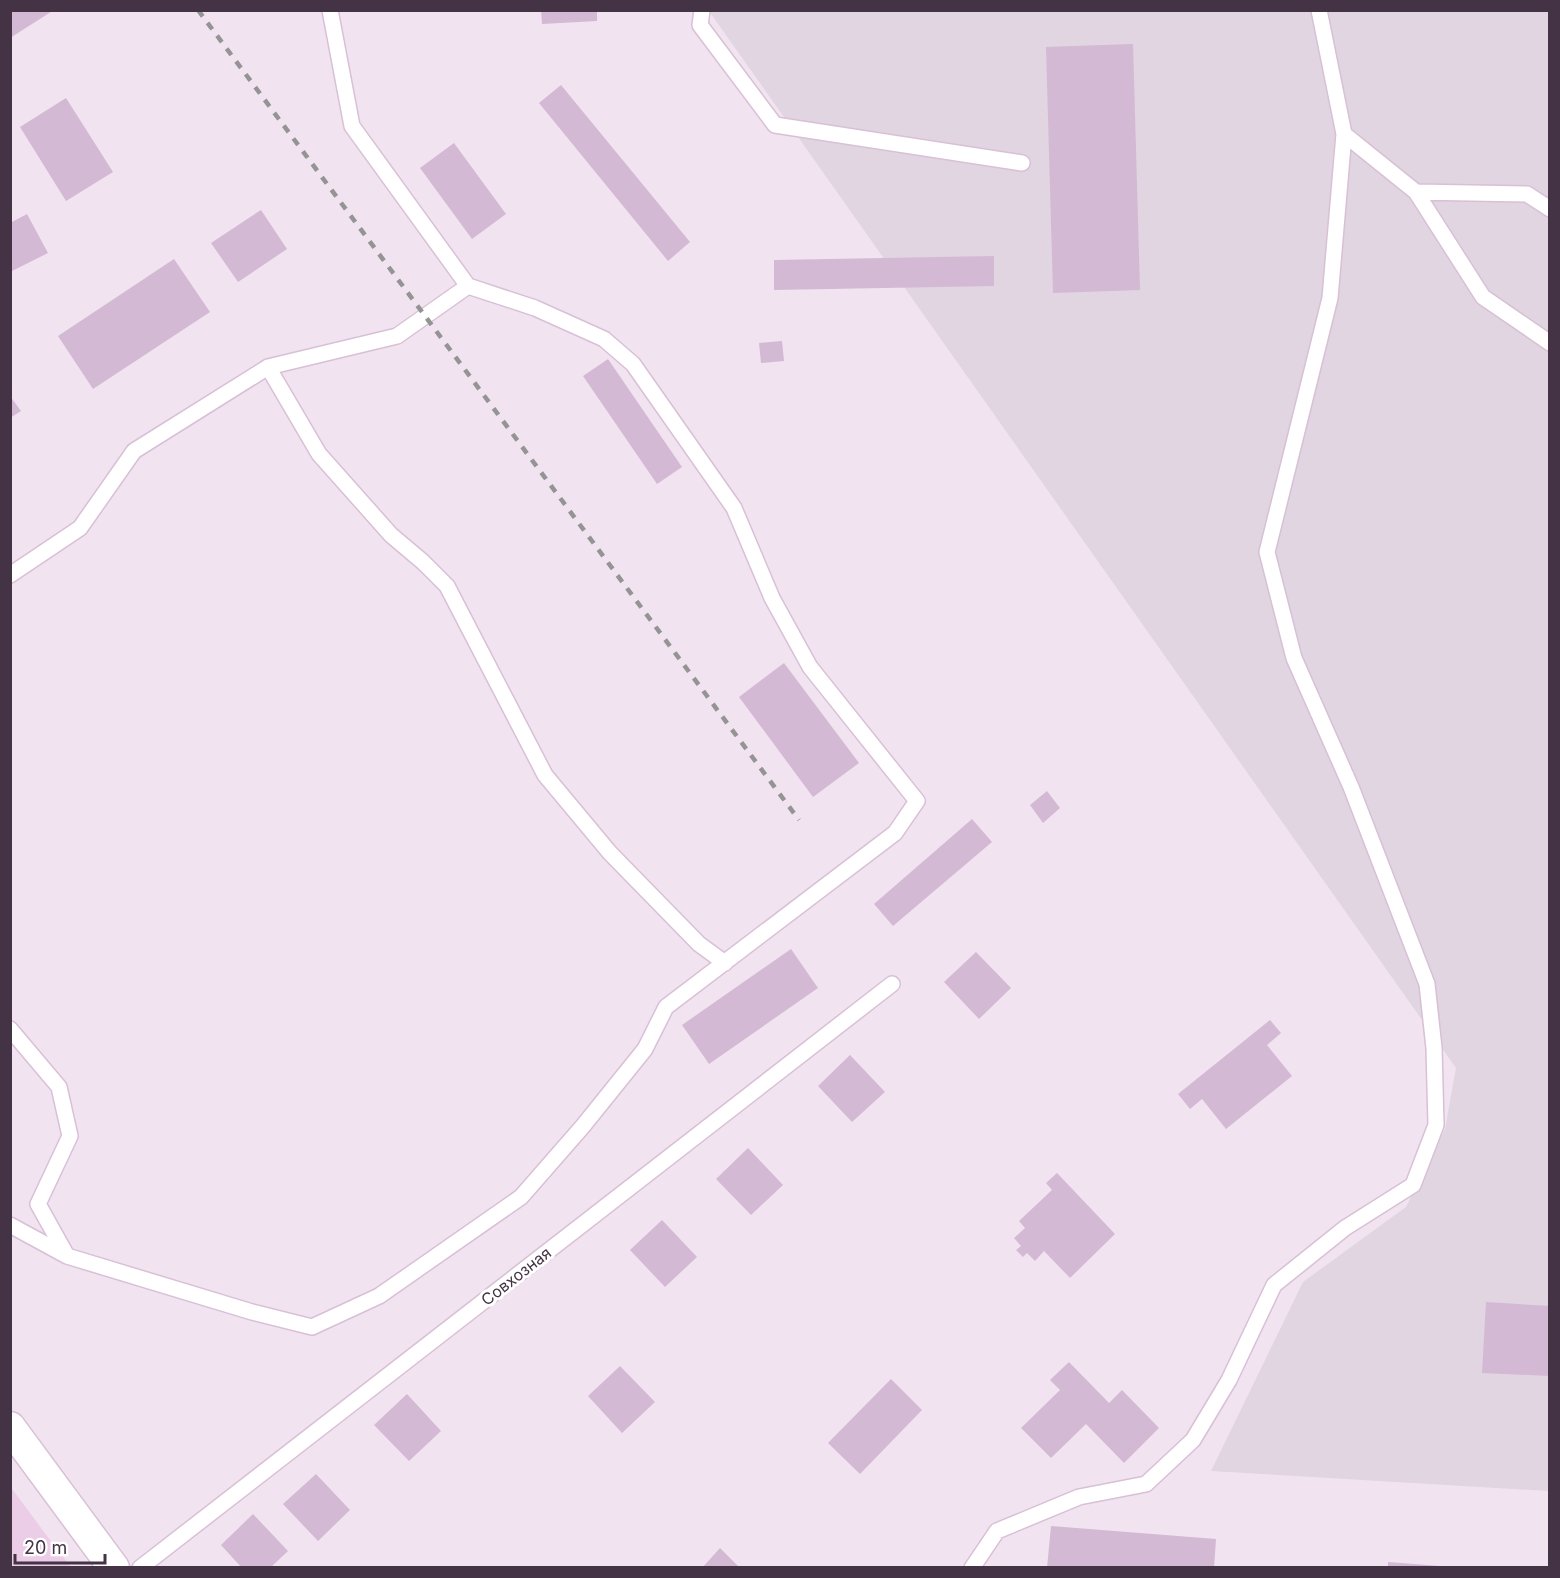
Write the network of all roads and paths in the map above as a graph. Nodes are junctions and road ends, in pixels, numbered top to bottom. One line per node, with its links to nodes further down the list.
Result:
1 (330, 10): 8 (lane)
2 (702, 10): 5 (lane)
3 (1319, 10): 4 (lane)
4 (1344, 134): 6 (lane); 20 (lane)
5 (1022, 163)
6 (1416, 192): 7 (lane); 9 (lane)
7 (1550, 209)
8 (468, 286): 10 (lane); 12 (lane)
9 (1550, 343)
10 (268, 367): 11 (lane); 12 (lane)
11 (10, 575)
12 (725, 963): 16 (lane)
13 (892, 984): 19 (lane, Совхозная)
14 (10, 1029): 16 (lane)
15 (10, 1226): 16 (lane)
16 (67, 1256)
17 (10, 1427): 18 (street)
18 (114, 1568)
19 (140, 1568)
20 (972, 1568)

